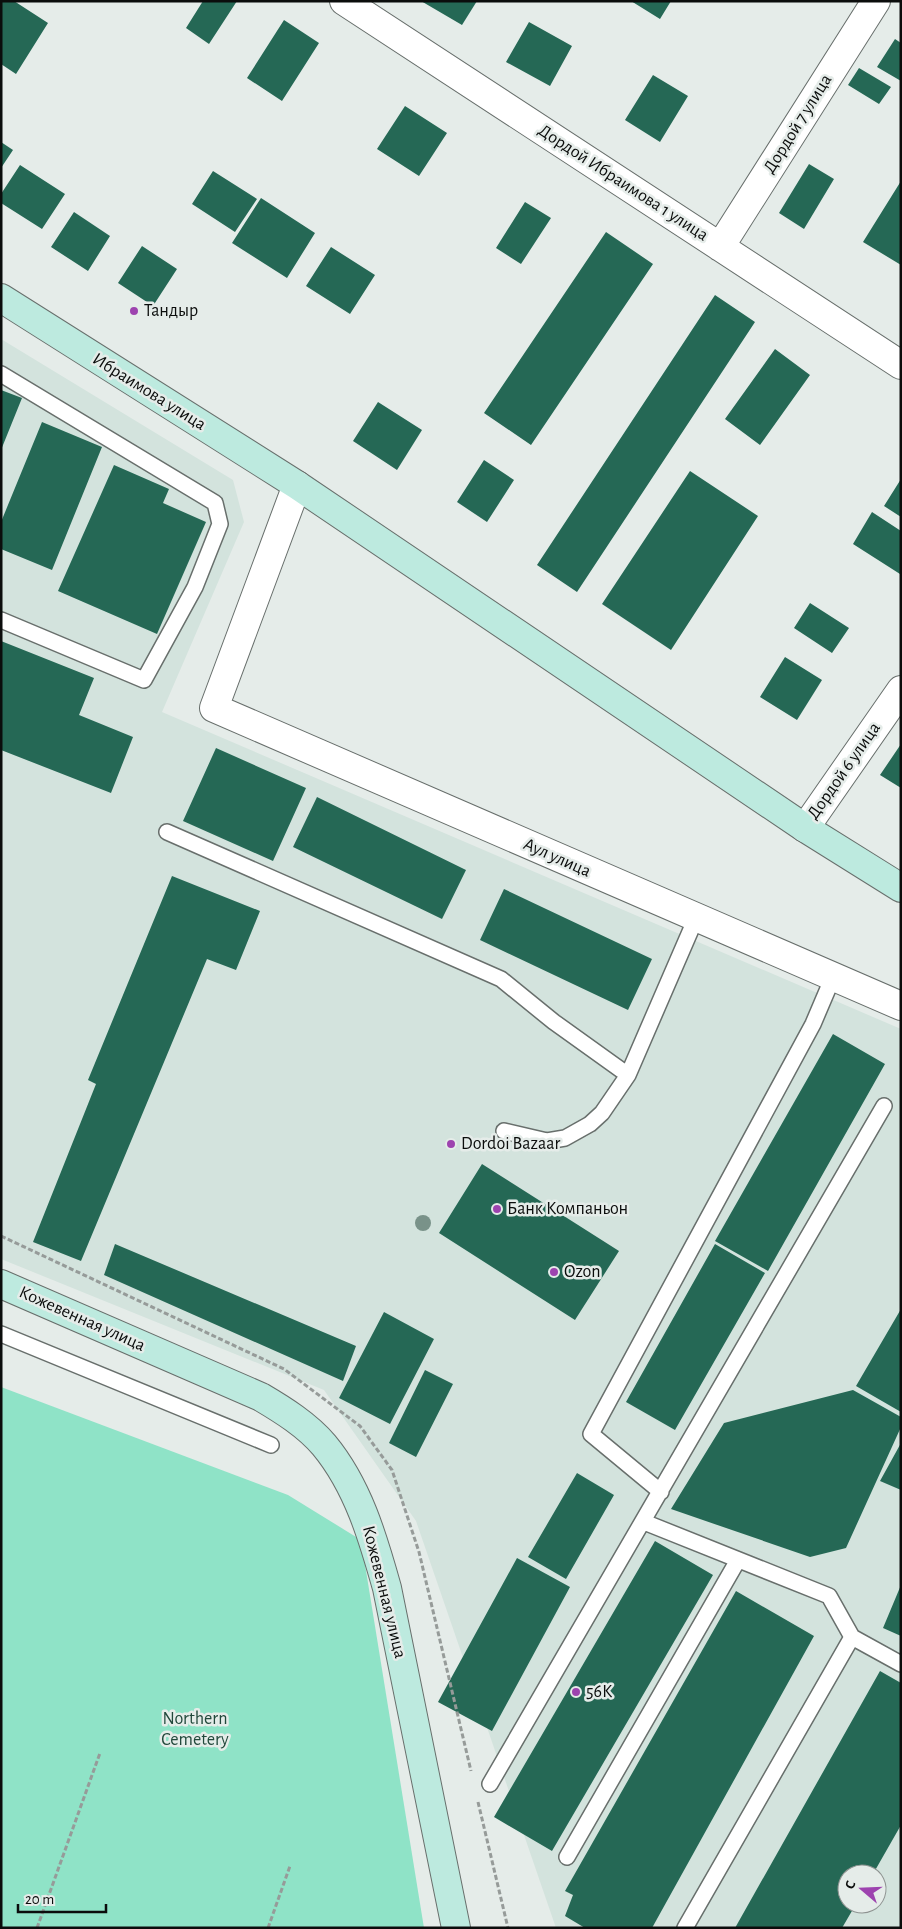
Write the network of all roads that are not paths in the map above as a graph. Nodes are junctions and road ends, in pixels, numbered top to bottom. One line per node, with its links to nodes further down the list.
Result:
1 (876, 1): 3 (street, Дордой 7 улица)
2 (353, 4): 3 (street, Дордой Ибраимова 1 улица)
3 (720, 247): 5 (street, Дордой Ибраимова 1 улица)
4 (1, 298): 7 (main road, Ибраимова улица)
5 (901, 365)
6 (1, 374): 8 (lane)
7 (297, 485): 10 (main road, Ибраимова улица); 13 (street, Аул улица)
8 (1, 620)
9 (901, 690): 10 (street, Дордой 6 улица)
10 (805, 828): 12 (main road, Ибраимова улица)
11 (167, 832): 16 (lane)
12 (901, 888)
13 (696, 918): 14 (street, Аул улица); 16 (lane)
14 (833, 977): 15 (street, Аул улица); 22 (lane)
15 (901, 1006)
16 (628, 1075): 18 (lane)
17 (884, 1106): 22 (lane)
18 (504, 1131)
19 (1, 1284): 29 (main road, Кожевенная улица)
20 (1, 1334): 21 (lane)
21 (271, 1445)
22 (661, 1492): 23 (lane)
23 (644, 1522): 24 (lane); 27 (lane)
24 (738, 1560): 25 (lane); 28 (lane)
25 (852, 1637): 26 (lane); 30 (lane)
26 (901, 1664)
27 (490, 1784)
28 (567, 1857)
29 (456, 1928)
30 (685, 1928)

